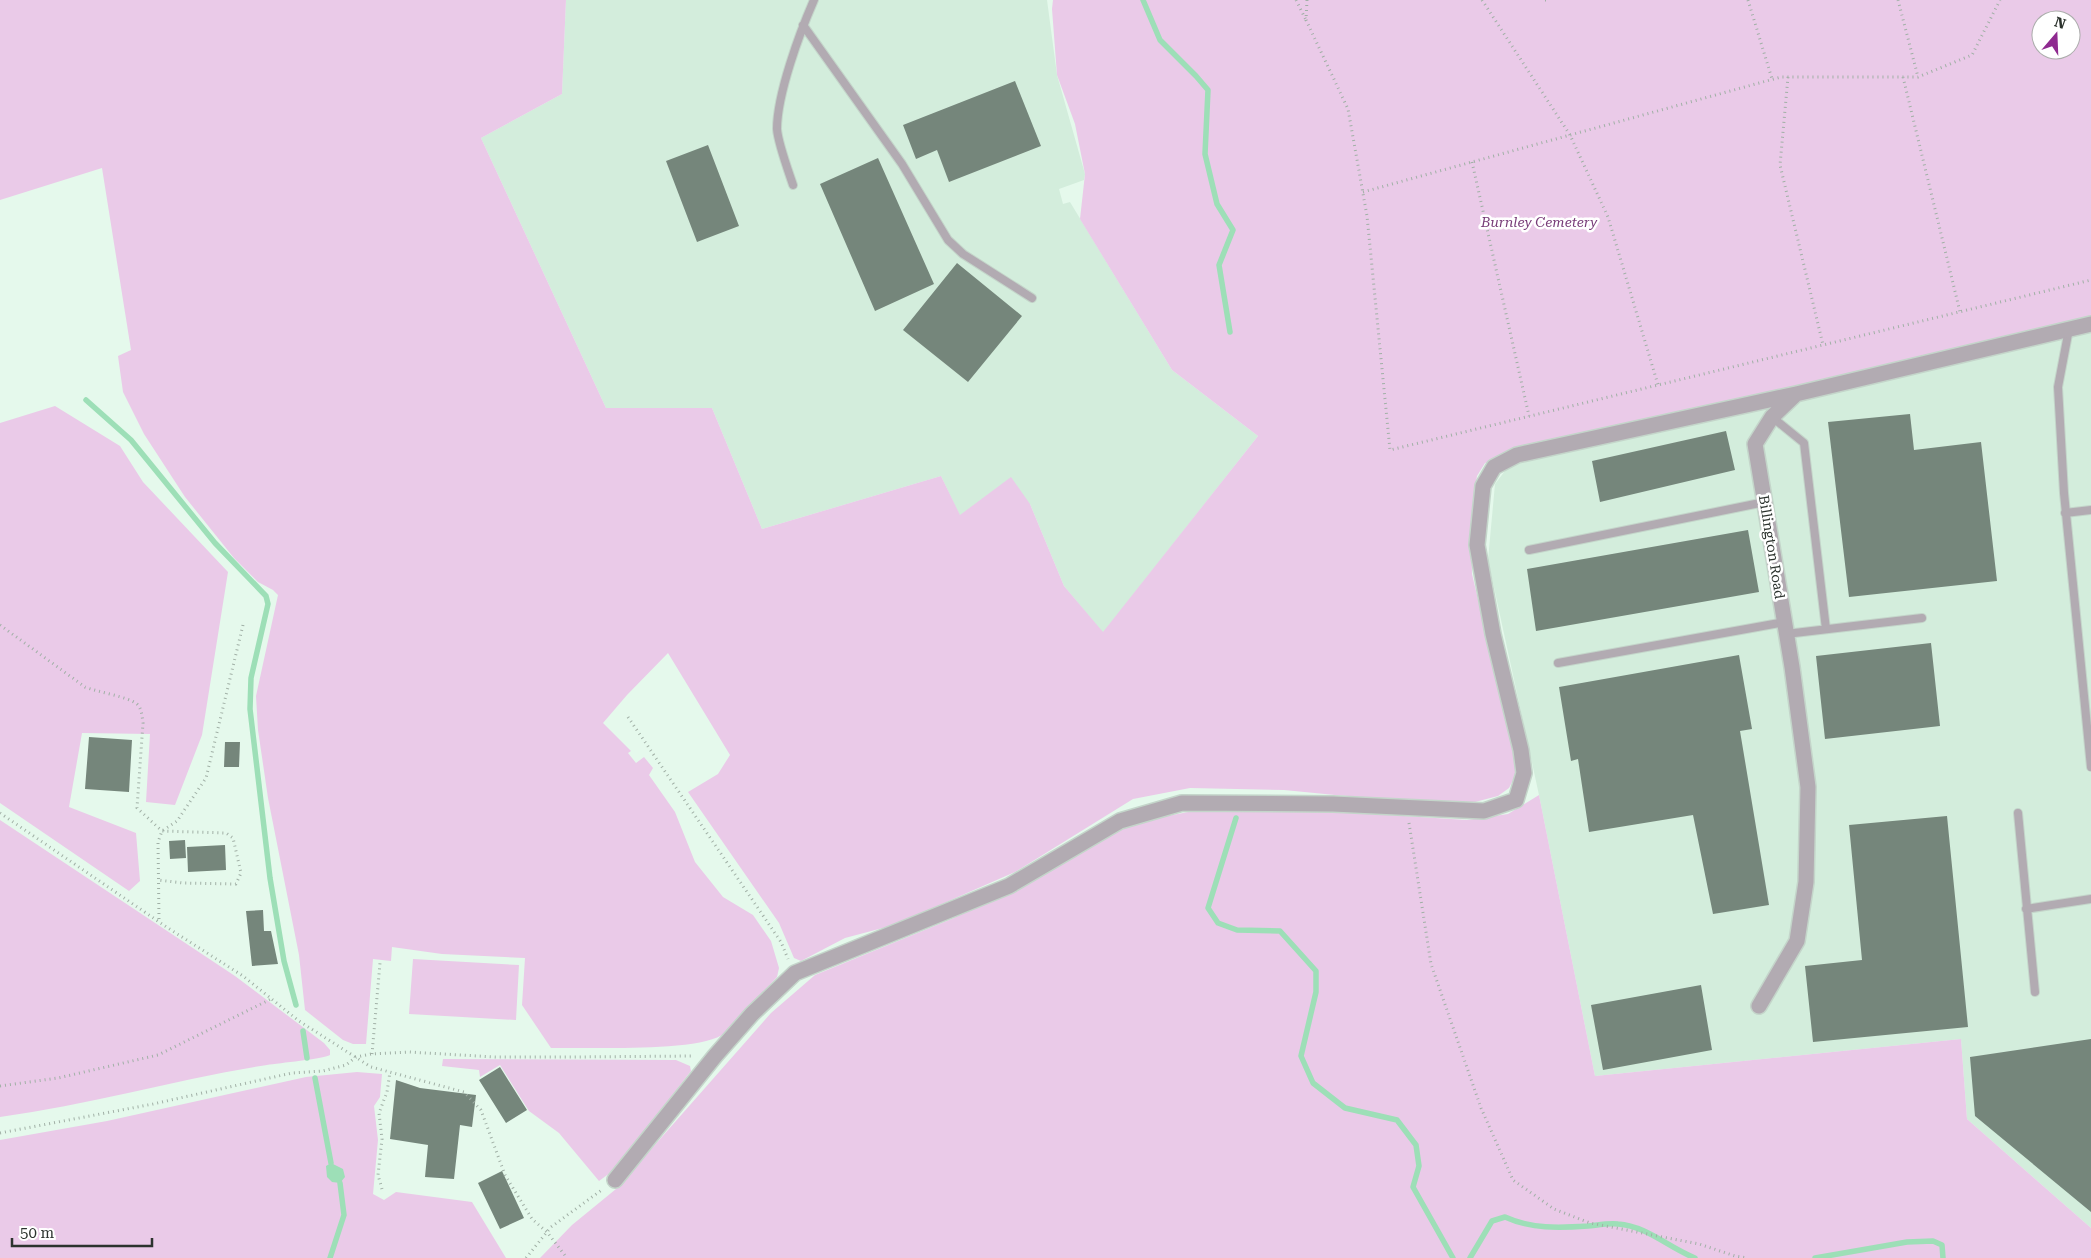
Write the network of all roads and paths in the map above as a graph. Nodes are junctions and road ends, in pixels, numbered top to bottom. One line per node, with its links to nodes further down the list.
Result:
1 (814, 0): 9 (lane)
2 (1296, 0): 8 (path)
3 (1307, 0): 8 (path)
4 (1482, 0): 14 (path)
5 (1748, 0): 13 (path)
6 (1898, 0): 12 (path)
7 (2000, 0): 12 (path)
8 (1306, 20): 17 (path)
9 (803, 24): 16 (lane); 19 (lane)
10 (1788, 77): 11 (path); 13 (path); 23 (path)
11 (1902, 77): 12 (path); 20 (path)
12 (1918, 77)
13 (1772, 79): 14 (path)
14 (1570, 135): 15 (path); 24 (path)
15 (1472, 162): 17 (path); 26 (path)
16 (792, 185)
17 (1363, 192): 26 (path)
18 (2091, 280): 20 (path)
19 (1032, 298)
20 (1960, 312): 23 (path)
21 (2091, 324): 22 (street)
22 (2069, 329): 25 (street); 30 (lane)
23 (1823, 345): 24 (path)
24 (1658, 385): 26 (path)
25 (1796, 394): 27 (street, Billington Road); 40 (street)
26 (1530, 416)
27 (1772, 417): 28 (street, Billington Road); 36 (lane)
28 (1765, 502): 31 (lane); 35 (street, Billington Road)
29 (2091, 510): 30 (lane)
30 (2065, 513): 39 (lane)
31 (1530, 550)
32 (1922, 618): 36 (lane)
33 (0, 625): 43 (path)
34 (243, 625): 43 (path)
35 (1786, 628): 36 (lane); 37 (lane); 52 (street, Billington Road)
36 (1826, 629)
37 (1558, 663)
38 (628, 717): 49 (path)
39 (2091, 767)
40 (1407, 807): 49 (street); 64 (path)
41 (0, 813): 47 (path)
42 (2018, 813): 46 (lane)
43 (162, 830): 44 (path); 44 (path)
44 (158, 880): 47 (path)
45 (2091, 899): 46 (lane)
46 (2026, 909): 50 (lane)
47 (159, 920): 51 (path)
48 (380, 963): 53 (path)
49 (795, 973): 54 (street)
50 (2034, 992)
51 (271, 999): 55 (path); 57 (path)
52 (1759, 1006)
53 (372, 1054): 54 (path); 55 (path)
54 (715, 1056): 59 (street)
55 (356, 1057): 56 (path); 58 (path)
56 (390, 1072): 60 (path); 61 (path)
57 (0, 1086)
58 (0, 1133)
59 (615, 1180): 61 (path)
60 (382, 1189)
61 (547, 1232): 62 (path); 63 (path)
62 (526, 1258)
63 (567, 1258)
64 (1748, 1258)

